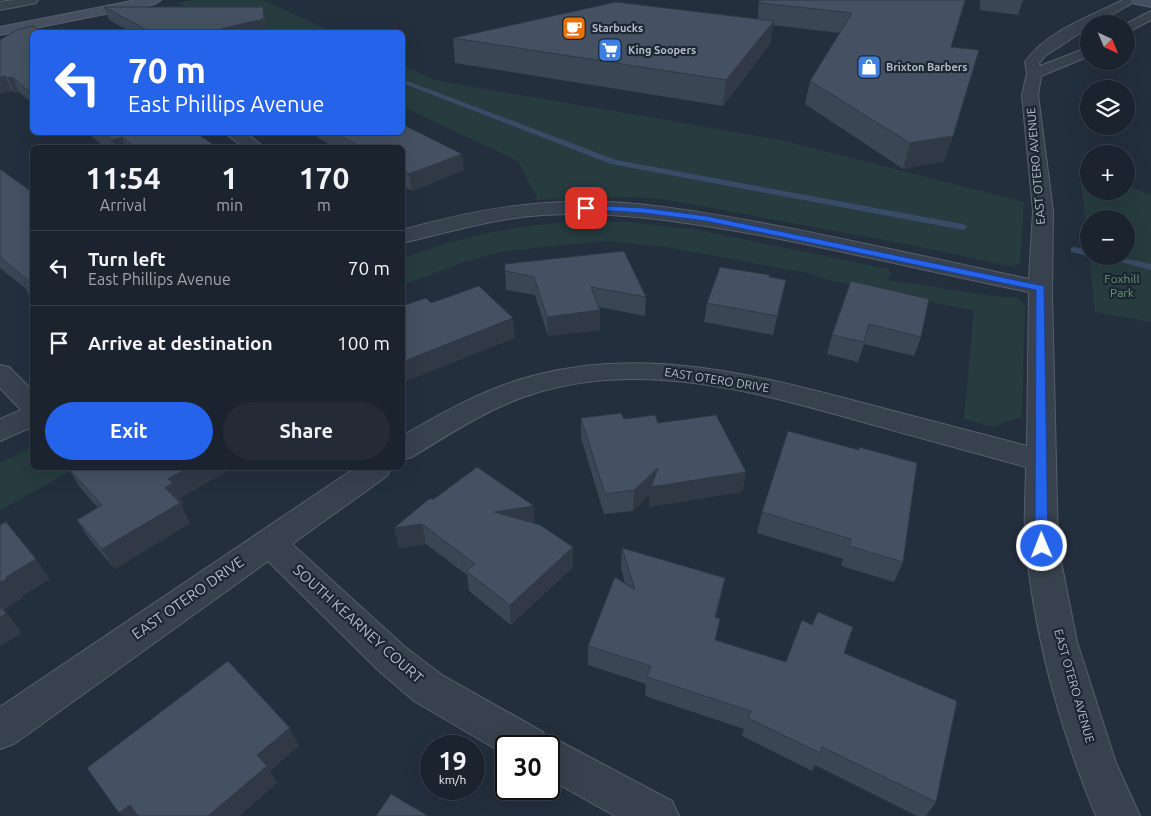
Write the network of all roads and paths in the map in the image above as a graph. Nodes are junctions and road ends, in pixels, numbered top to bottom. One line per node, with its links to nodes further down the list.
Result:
1 (32, 0): 6 (street)
2 (96, 0): 8 (main road)
3 (155, 0): 10 (main road)
4 (1134, 0): 5 (main road); 12 (street, EAST OTERO AVENUE)
5 (1151, 3)
6 (0, 6)
7 (1151, 15): 9 (street)
8 (0, 19)
9 (1135, 24)
10 (0, 31)
11 (1080, 55): 12 (street)
12 (1034, 74): 16 (street, EAST OTERO AVENUE)
13 (237, 135): 14 (street)
14 (252, 145)
15 (405, 236): 16 (street)
16 (1040, 288): 22 (street, EAST OTERO AVENUE)
17 (0, 373): 18 (street)
18 (30, 403)
19 (30, 417): 20 (street)
20 (0, 432)
21 (405, 448): 22 (street, EAST OTERO DRIVE)
22 (1040, 460): 29 (street, EAST OTERO AVENUE)
23 (373, 470): 24 (street, EAST OTERO DRIVE)
24 (269, 542): 25 (street, EAST OTERO DRIVE); 26 (street, SOUTH KEARNEY COURT)
25 (0, 730)
26 (509, 735)
27 (560, 763): 28 (street)
28 (657, 816)
29 (1118, 816)

